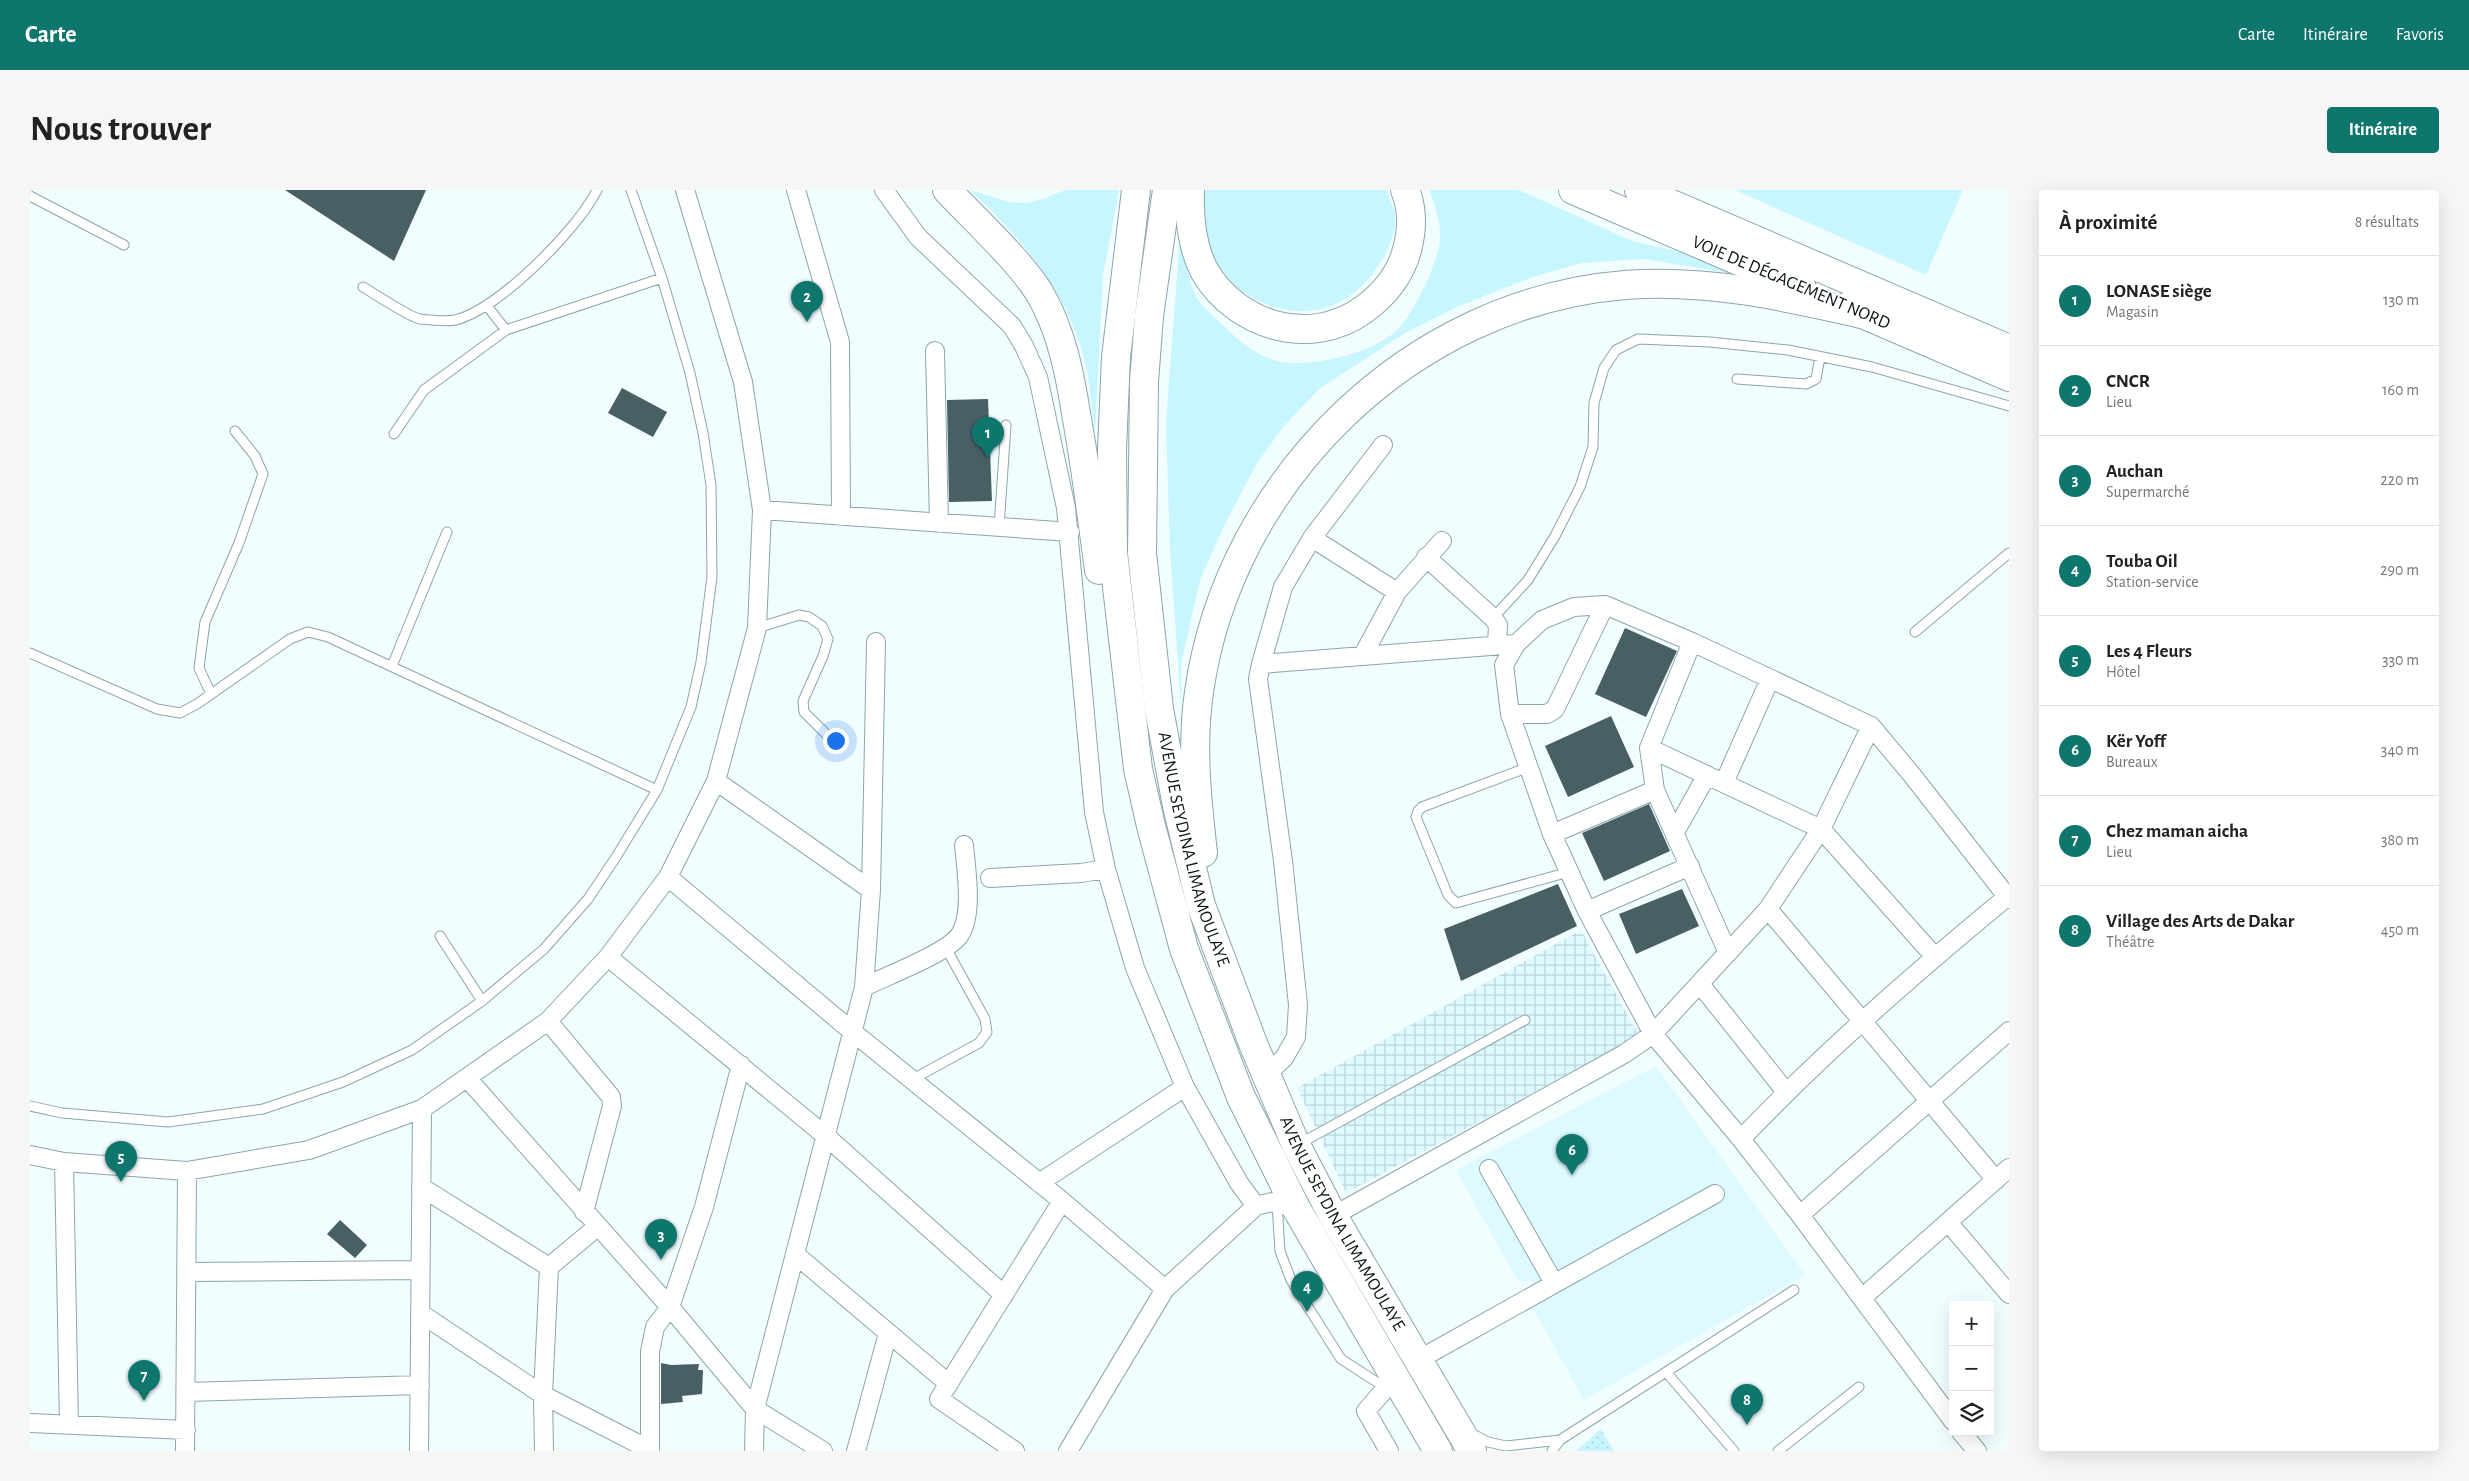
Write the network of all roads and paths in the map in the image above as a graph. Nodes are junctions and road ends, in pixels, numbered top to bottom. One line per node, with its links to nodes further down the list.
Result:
1 (597, 190): 17 (lane)
2 (631, 190): 15 (lane)
3 (685, 190): 30 (street)
4 (796, 190): 31 (street)
5 (884, 190): 35 (street)
6 (947, 190): 60 (highway)
7 (1136, 190): 60 (highway, AVENUE SEYDINA LIMAMOULAYE)
8 (1167, 190): 84 (highway, AVENUE SEYDINA LIMAMOULAYE)
9 (1190, 190): 10 (highway)
10 (1405, 190)
11 (1573, 190): 18 (highway, VOIE DE DÉGAGEMENT NORD)
12 (1642, 191): 20 (highway, VOIE DE DÉGAGEMENT NORD)
13 (30, 196): 14 (lane)
14 (124, 245)
15 (662, 278): 19 (lane); 64 (lane)
16 (363, 287): 17 (lane)
17 (487, 306): 19 (lane)
18 (1862, 314): 23 (highway, VOIE DE DÉGAGEMENT NORD); 84 (highway)
19 (506, 330): 28 (lane)
20 (2009, 348)
21 (935, 351): 32 (street)
22 (1820, 357): 24 (lane); 25 (lane); 42 (lane)
23 (2009, 377)
24 (1737, 380)
25 (2009, 406)
26 (1006, 425): 33 (lane)
27 (236, 431): 54 (lane)
28 (394, 434)
29 (1383, 445): 36 (street)
30 (762, 510): 31 (street); 43 (street)
31 (841, 516): 32 (street)
32 (939, 523): 33 (street)
33 (999, 527): 35 (street)
34 (447, 532): 52 (lane)
35 (1070, 532): 71 (street)
36 (1312, 538): 40 (street); 51 (street)
37 (1442, 541): 39 (street)
38 (2009, 553): 44 (lane)
39 (1426, 557): 40 (street); 42 (street)
40 (1397, 592): 50 (street)
41 (1605, 606): 46 (street); 47 (street); 55 (street)
42 (1493, 618): 48 (street)
43 (757, 628): 57 (lane); 62 (street)
44 (1915, 632)
45 (876, 642): 75 (street)
46 (1692, 642): 53 (street); 58 (street)
47 (1516, 644): 48 (street); 55 (street)
48 (1497, 646): 50 (street)
49 (30, 653): 54 (lane)
50 (1362, 655): 51 (street)
51 (1261, 664): 95 (street)
52 (392, 666): 54 (lane); 64 (lane)
53 (1770, 679): 56 (street); 63 (street)
54 (211, 694)
55 (1510, 714): 59 (street)
56 (1871, 726): 66 (street); 76 (street)
57 (834, 742)
58 (1649, 748): 61 (street); 65 (street)
59 (1529, 767): 68 (street); 72 (lane)
60 (1138, 768): 117 (highway, AVENUE SEYDINA LIMAMOULAYE)
61 (1707, 775): 63 (street); 67 (street)
62 (716, 781): 73 (street); 75 (street)
63 (1724, 783): 66 (street)
64 (657, 790): 87 (lane)
65 (1655, 790): 67 (street); 68 (street)
66 (1821, 828): 77 (street); 82 (street)
67 (1675, 832): 70 (street)
68 (1552, 834): 72 (street)
69 (964, 845): 80 (street)
70 (1690, 866): 78 (street); 81 (street)
71 (1106, 869): 74 (street); 98 (street)
72 (1570, 872): 78 (street)
73 (668, 877): 83 (street); 92 (street)
74 (990, 878)
75 (871, 890): 86 (street)
76 (2008, 898): 82 (street)
77 (1768, 909): 81 (street); 90 (street)
78 (1587, 911): 93 (street)
79 (440, 936): 87 (lane)
80 (946, 948): 86 (street); 97 (lane)
81 (1728, 953): 85 (street)
82 (1935, 957): 90 (street)
83 (608, 958): 89 (street); 94 (street)
84 (1230, 984): 95 (highway, AVENUE SEYDINA LIMAMOULAYE)
85 (1700, 984): 93 (street); 99 (street)
86 (864, 987): 92 (street)
87 (482, 1001): 101 (lane)
88 (1525, 1020): 105 (lane)
89 (548, 1021): 96 (street); 118 (street)
90 (1861, 1022): 99 (street); 100 (street)
91 (2009, 1031): 100 (street)
92 (854, 1033): 97 (street); 103 (street)
93 (1653, 1034): 104 (street); 120 (street)
94 (741, 1065): 103 (street); 133 (street)
95 (1266, 1075): 105 (highway, AVENUE SEYDINA LIMAMOULAYE)
96 (467, 1078): 102 (street); 118 (street)
97 (911, 1080): 112 (street)
98 (1185, 1087): 112 (street); 116 (street)
99 (1786, 1092): 104 (street)
100 (1930, 1101): 111 (street); 119 (street)
101 (30, 1106)
102 (422, 1109): 110 (street); 113 (street)
103 (827, 1137): 123 (street); 131 (street)
104 (1741, 1139): 119 (street)
105 (1296, 1145): 120 (highway, AVENUE SEYDINA LIMAMOULAYE)
106 (30, 1155): 107 (street)
107 (64, 1162): 110 (street); 148 (street)
108 (2009, 1168): 111 (street)
109 (1489, 1169): 127 (street)
110 (187, 1171): 126 (street)
111 (1996, 1180): 121 (street)
112 (1039, 1183): 115 (street)
113 (421, 1186): 124 (street); 125 (street)
114 (1715, 1194): 127 (street)
115 (1062, 1201): 128 (street); 131 (street)
116 (1256, 1206): 117 (street); 128 (street)
117 (1287, 1206): 138 (highway, AVENUE SEYDINA LIMAMOULAYE); 138 (lane)
118 (584, 1212): 122 (street)
119 (1800, 1215): 132 (street)
120 (1333, 1216): 136 (highway, AVENUE SEYDINA LIMAMOULAYE)
121 (1948, 1222): 130 (street); 132 (street)
122 (597, 1227): 124 (street); 133 (street)
123 (796, 1255): 135 (street); 144 (street)
124 (549, 1267): 143 (street)
125 (420, 1270): 126 (street); 134 (street)
126 (186, 1272): 142 (street)
127 (1554, 1283): 136 (street)
128 (1165, 1289): 160 (street)
129 (1794, 1290): 137 (lane)
130 (2009, 1294)
131 (1004, 1295): 139 (street)
132 (1862, 1298): 145 (street)
133 (670, 1307): 144 (street); 155 (street)
134 (420, 1313): 140 (street); 143 (street)
135 (888, 1333): 139 (street); 158 (street)
136 (1418, 1360): 146 (highway, AVENUE SEYDINA LIMAMOULAYE)
137 (1666, 1372): 151 (lane); 165 (lane)
138 (1390, 1381): 161 (street); 162 (highway, AVENUE SEYDINA LIMAMOULAYE)
139 (949, 1384): 159 (street)
140 (420, 1385): 142 (street); 153 (street)
141 (1859, 1387): 166 (lane)
142 (186, 1392): 149 (street)
143 (544, 1395): 154 (street); 155 (street)
144 (755, 1409): 156 (street); 157 (street)
145 (1949, 1416)
146 (1454, 1421): 151 (lane); 163 (highway, AVENUE SEYDINA LIMAMOULAYE)
147 (30, 1423): 148 (street)
148 (69, 1425): 149 (street)
149 (186, 1430): 152 (street)
150 (1964, 1436): 167 (street)
151 (1560, 1440): 164 (lane)
152 (185, 1451)
153 (419, 1451)
154 (544, 1451)
155 (650, 1451)
156 (754, 1451)
157 (823, 1451)
158 (856, 1451)
159 (1016, 1451)
160 (1068, 1451)
161 (1389, 1451)
162 (1438, 1451)
163 (1472, 1451)
164 (1552, 1451)
165 (1734, 1451)
166 (1778, 1451)
167 (1977, 1451)

